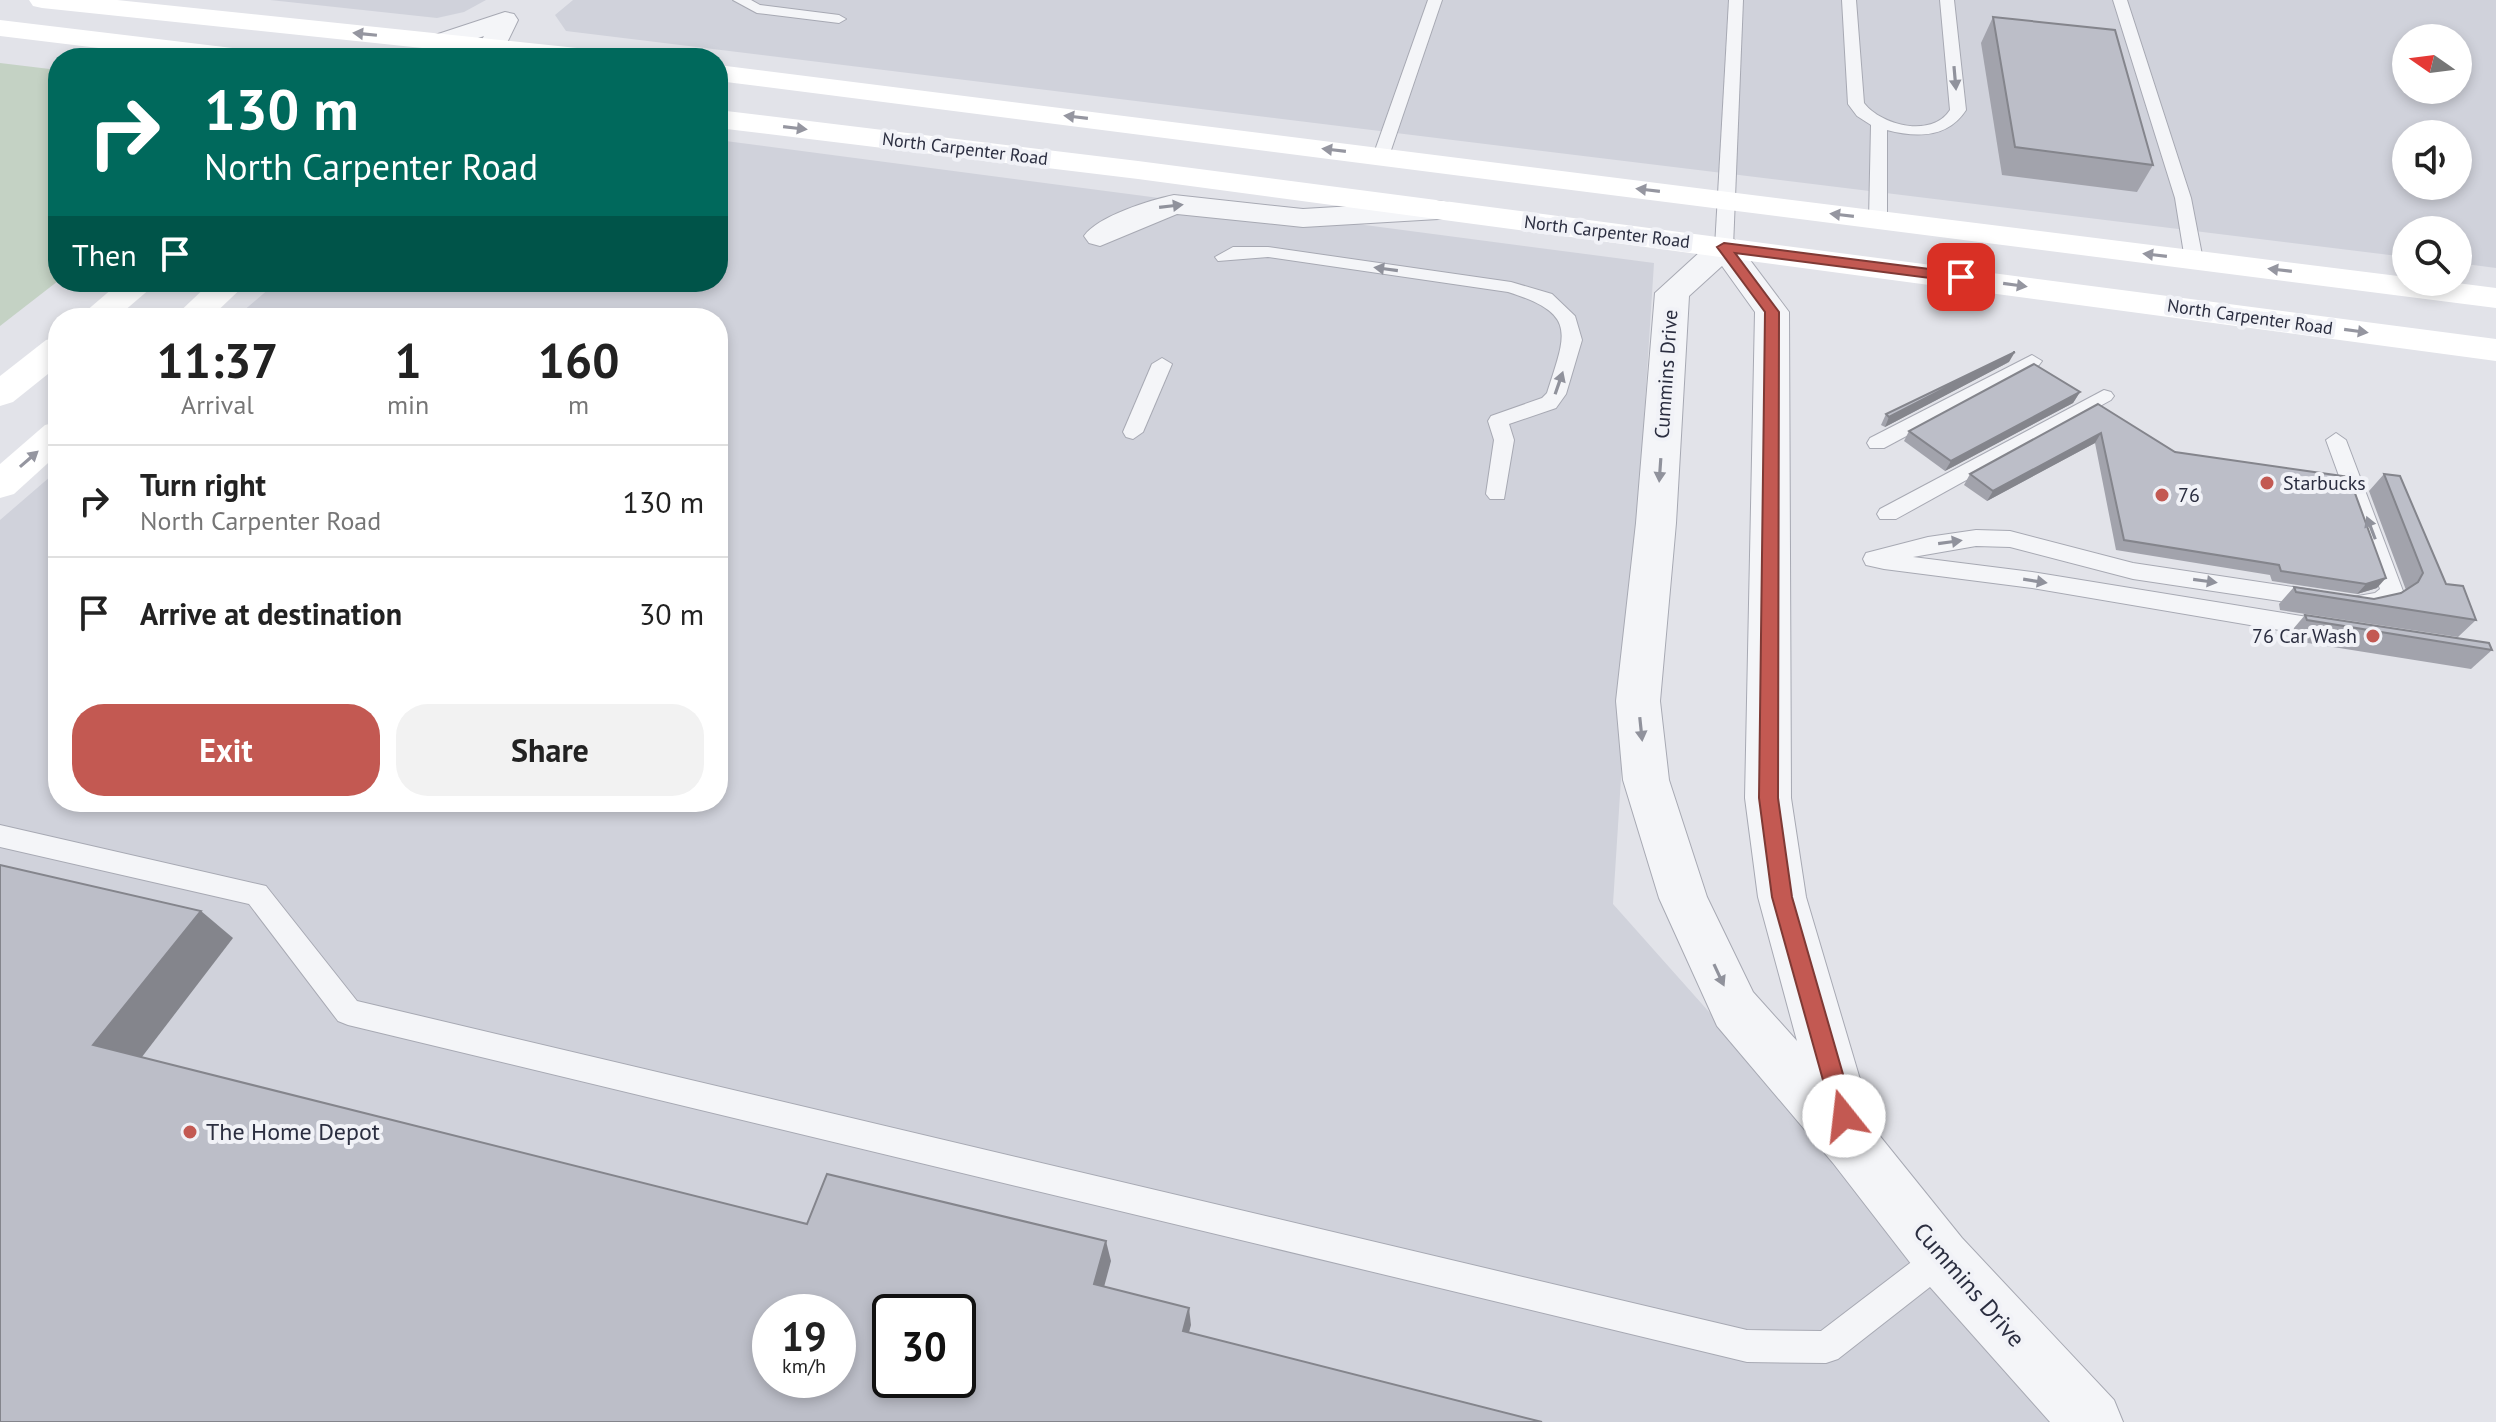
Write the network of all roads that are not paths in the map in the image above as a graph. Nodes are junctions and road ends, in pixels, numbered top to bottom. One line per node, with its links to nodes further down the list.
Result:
1 (42, 0): 12 (main road, one-way to 1)
2 (740, 0): 8 (lane)
3 (1435, 0): 19 (lane)
4 (1736, 0): 20 (lane)
5 (1849, 0): 18 (lane)
6 (1947, 0): 18 (lane, one-way to 18)
7 (2120, 0): 26 (lane)
8 (839, 19)
9 (0, 30): 11 (main road); 15 (main road)
10 (500, 33): 13 (main road); 14 (main road)
11 (160, 48)
12 (416, 48)
13 (440, 48)
14 (558, 48)
15 (48, 49)
16 (728, 74): 19 (main road, one-way to 16)
17 (728, 120): 21 (main road, North Carpenter Road, one-way to 21)
18 (1879, 125): 22 (lane)
19 (1381, 156): 20 (main road, one-way to 19)
20 (1725, 200): 22 (main road, one-way to 20); 24 (lane)
21 (1438, 210): 23 (street, one-way to 21); 24 (main road, North Carpenter Road)
22 (1878, 220): 26 (main road, one-way to 22)
23 (1100, 236)
24 (1724, 247): 34 (main road, North Carpenter Road, one-way to 34); 49 (street, Cummins Drive); 49 (street, Cummins Drive, one-way to 49)
25 (1224, 257): 45 (lane, one-way to 25)
26 (2194, 260): 30 (main road, one-way to 26)
27 (114, 292): 31 (main road)
28 (128, 292): 32 (main road)
29 (220, 292): 33 (main road)
30 (2496, 298)
31 (96, 308)
32 (108, 308)
33 (201, 308)
34 (2496, 350)
35 (48, 353): 38 (main road)
36 (2032, 361): 43 (lane)
37 (1162, 364): 40 (lane)
38 (6, 389)
39 (2104, 396): 46 (lane)
40 (1133, 432)
41 (2336, 440): 47 (lane)
42 (48, 443): 44 (main road, one-way to 42)
43 (1877, 443)
44 (0, 485)
45 (1497, 494)
46 (1888, 514)
47 (2343, 632)
48 (0, 836): 50 (lane)
49 (1852, 1144): 50 (street, Cummins Drive)
50 (1942, 1258): 51 (street, Cummins Drive)
51 (2092, 1422)

